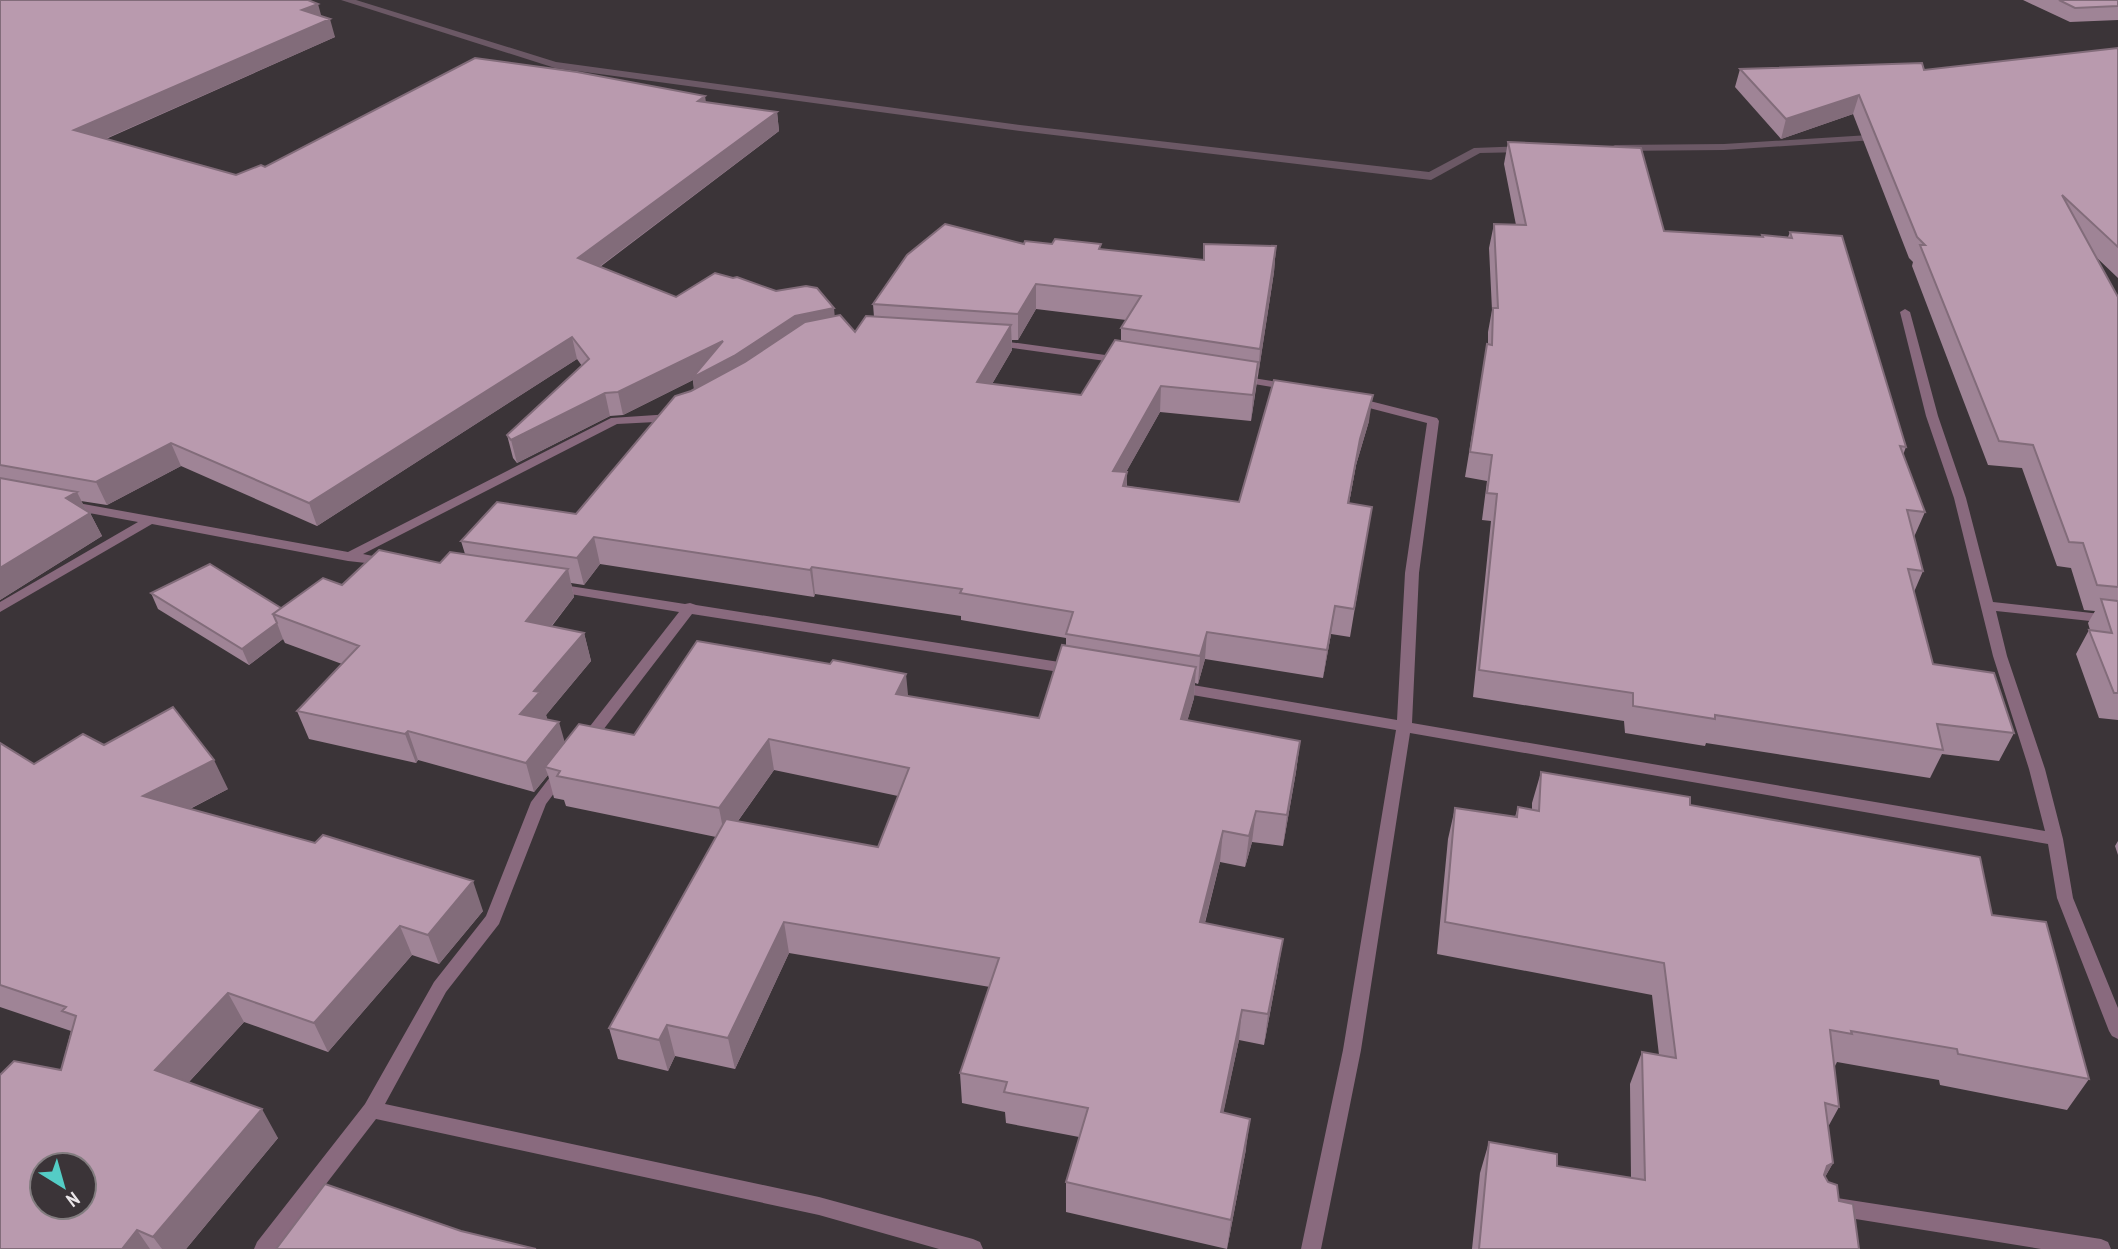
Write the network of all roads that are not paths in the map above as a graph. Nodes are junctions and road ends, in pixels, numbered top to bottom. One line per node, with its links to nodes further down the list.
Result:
1 (1905, 312): 13 (street)
2 (982, 342): 3 (street)
3 (1128, 361)
4 (1226, 377): 5 (street)
5 (1308, 390)
6 (1346, 399): 19 (street)
7 (681, 415): 10 (street)
8 (54, 503): 9 (street)
9 (148, 521): 10 (street); 15 (street)
10 (348, 557): 11 (street)
11 (403, 565)
12 (540, 585): 14 (street)
13 (1989, 606): 16 (street); 20 (street)
14 (690, 607): 17 (street); 22 (street)
15 (0, 608)
16 (2118, 620)
17 (1083, 671)
18 (1163, 685): 19 (street)
19 (1405, 725): 20 (street); 26 (street)
20 (2055, 839): 21 (street)
21 (2118, 1031)
22 (372, 1110): 24 (street); 25 (street)
23 (1819, 1204): 27 (street)
24 (264, 1249)
25 (973, 1249)
26 (1311, 1249)
27 (2101, 1249)

